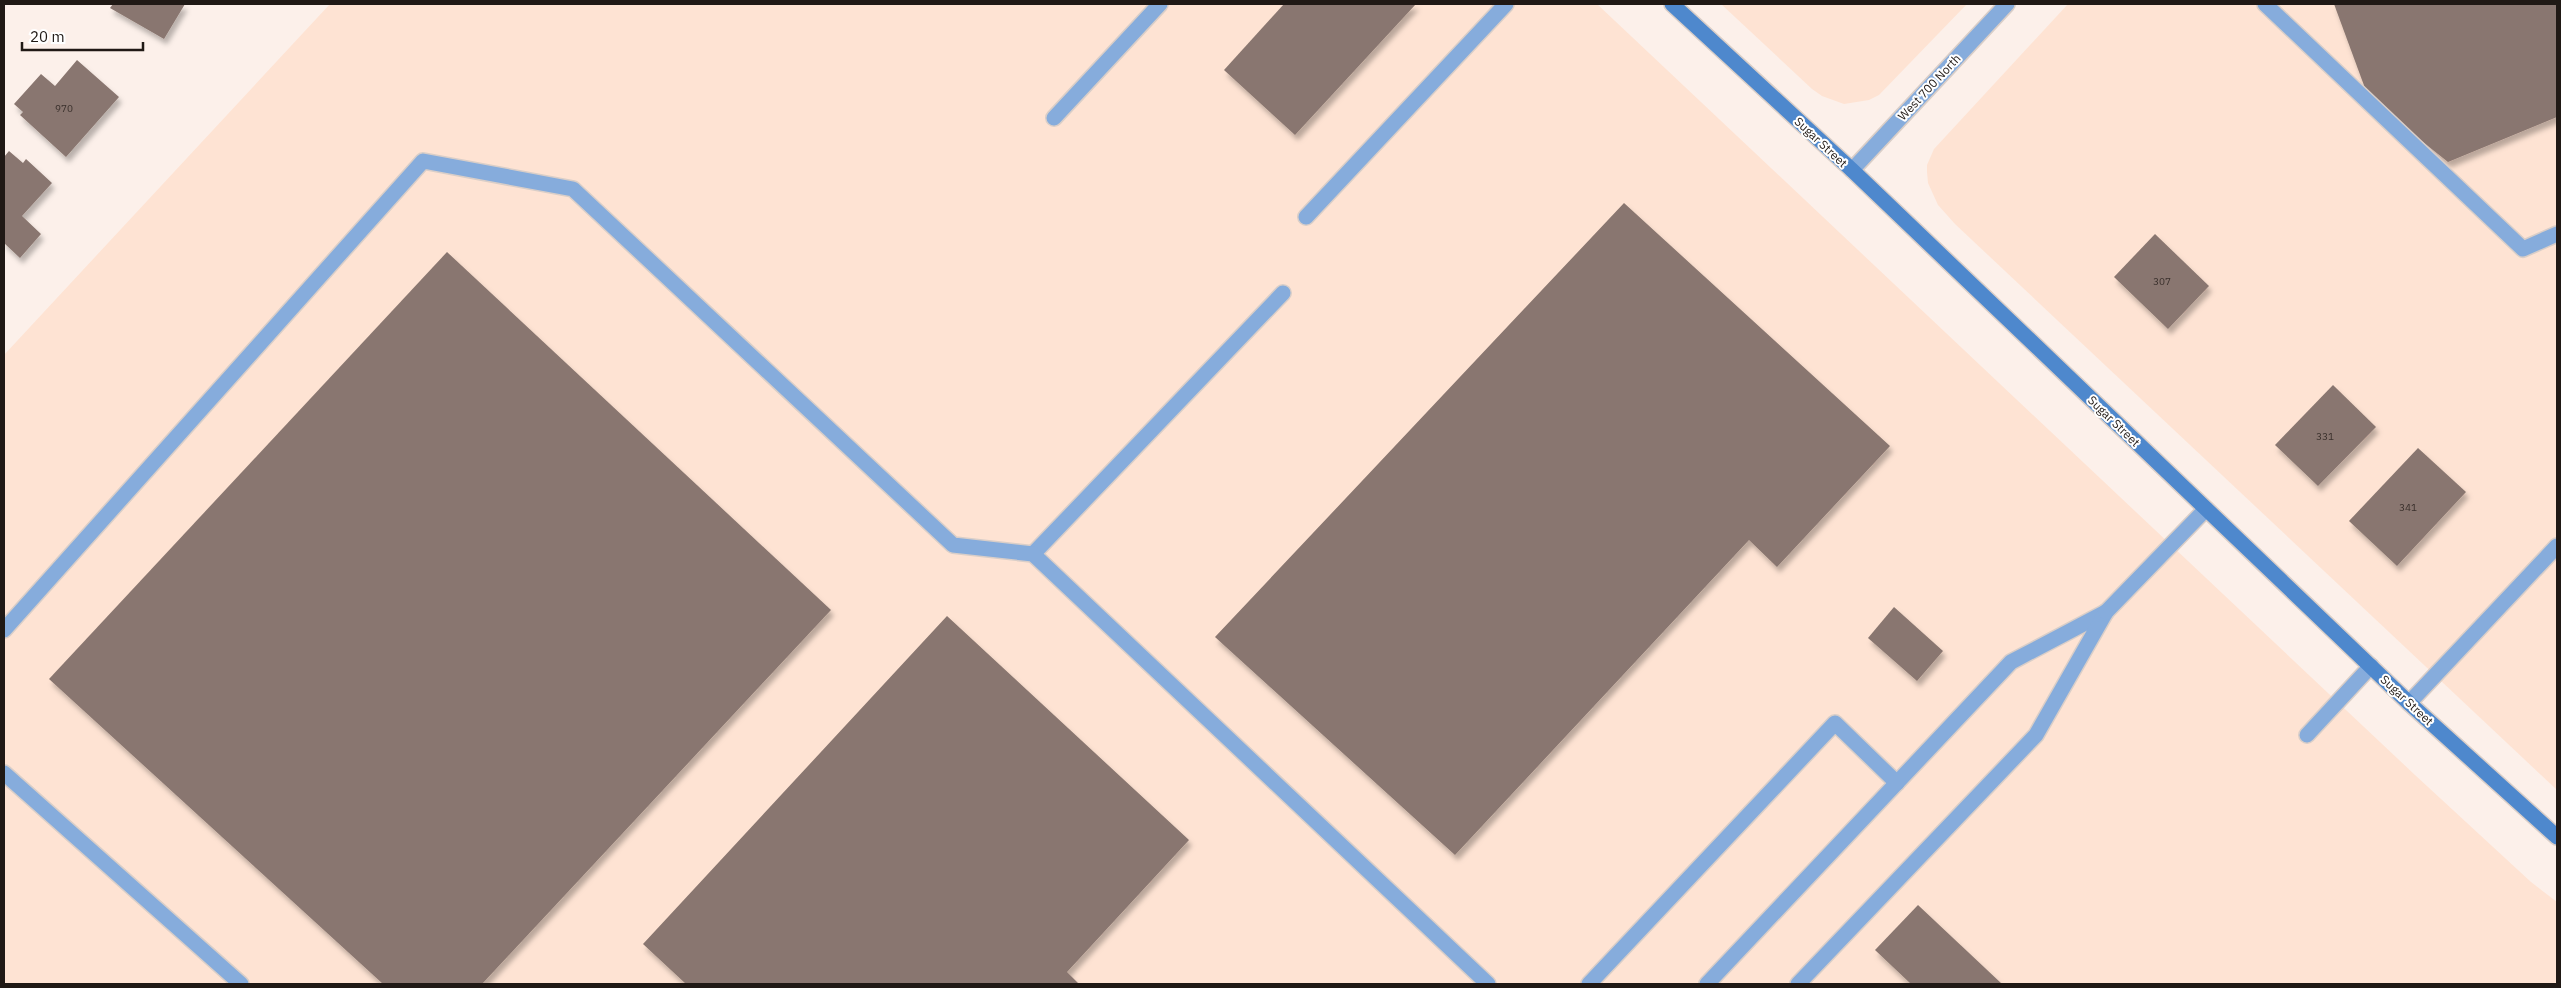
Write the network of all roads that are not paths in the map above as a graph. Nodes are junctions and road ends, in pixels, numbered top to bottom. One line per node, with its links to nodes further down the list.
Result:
1 (1160, 4): 6 (street)
2 (1506, 4): 8 (street)
3 (1672, 4): 7 (street, Sugar Street)
4 (2006, 4): 7 (street, West 700 North)
5 (2265, 4): 9 (street)
6 (1054, 118)
7 (1852, 170): 11 (street, Sugar Street)
8 (1306, 217)
9 (2557, 234)
10 (1284, 293): 12 (street)
11 (2206, 509): 14 (street); 16 (street, Sugar Street)
12 (1033, 554): 15 (street); 23 (street)
13 (2554, 554): 17 (street)
14 (2106, 612): 20 (street); 26 (street)
15 (4, 630)
16 (2371, 666): 17 (street, Sugar Street); 18 (street)
17 (2409, 703): 21 (street, Sugar Street)
18 (2307, 735)
19 (4, 773): 22 (street)
20 (1897, 783): 24 (street); 25 (street)
21 (2557, 836)
22 (241, 984)
23 (1488, 984)
24 (1589, 984)
25 (1707, 984)
26 (1798, 984)

